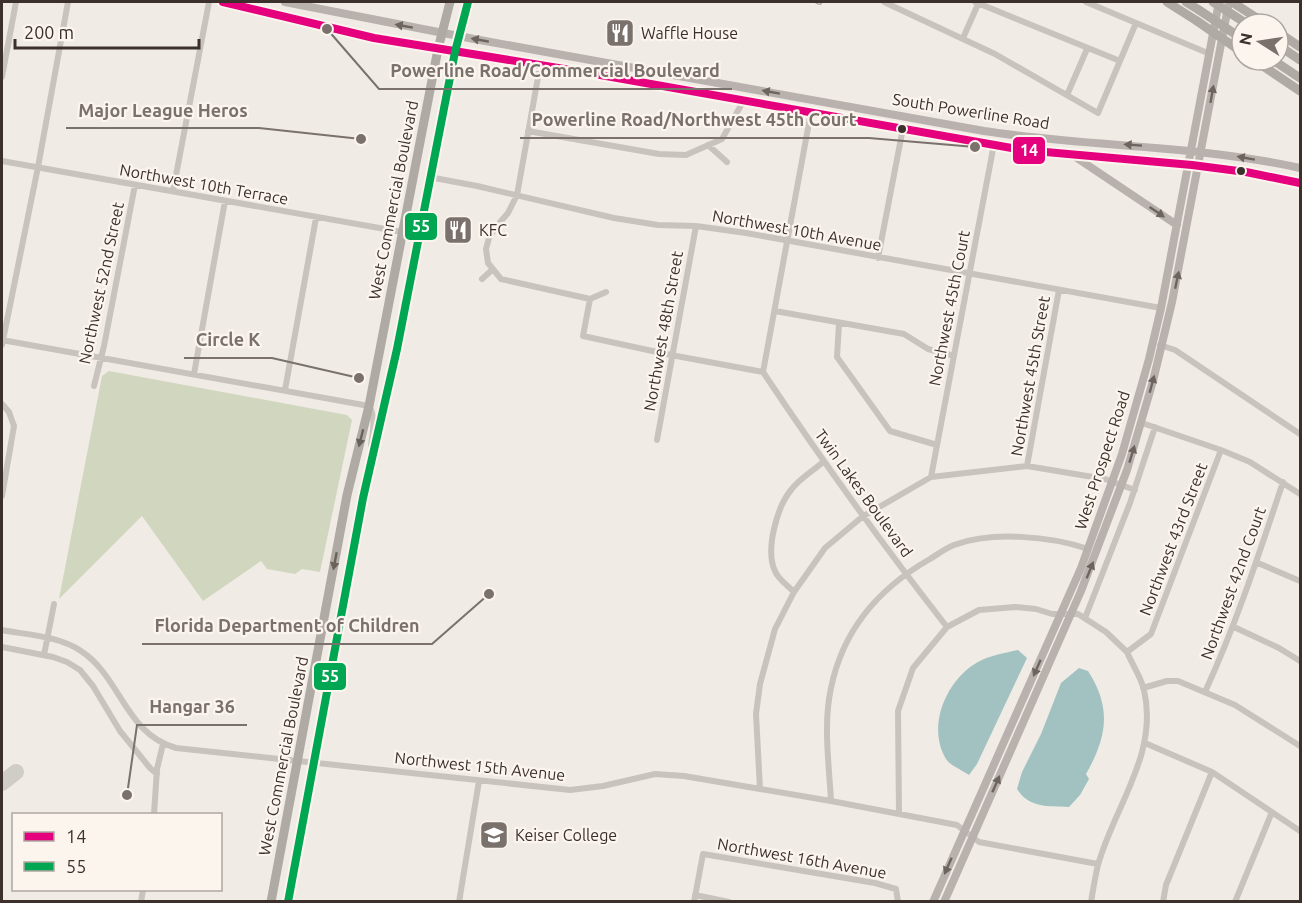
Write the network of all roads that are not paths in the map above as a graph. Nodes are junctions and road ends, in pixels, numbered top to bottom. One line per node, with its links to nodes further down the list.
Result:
1 (15, 2): 31 (street)
2 (68, 2): 51 (street)
3 (209, 2): 56 (street)
4 (223, 2): 24 (main road, South Powerline Road)
5 (285, 2): 20 (main road, South Powerline Road, one-way to 5)
6 (450, 2): 20 (highway, West Commercial Boulevard)
7 (468, 2): 21 (highway, West Commercial Boulevard)
8 (884, 2): 22 (street)
9 (977, 2): 22 (street); 25 (street)
10 (1086, 2): 18 (street)
11 (1167, 2): 23 (highway, bridge)
12 (1186, 2): 19 (highway, bridge)
13 (1213, 2): 17 (highway, bridge)
14 (1219, 2): 27 (main road, West Prospect Road)
15 (1231, 2): 16 (highway); 45 (main road, West Prospect Road, one-way to 15)
16 (1248, 12)
17 (1230, 13)
18 (1136, 23): 27 (street); 28 (street)
19 (1230, 31)
20 (442, 33): 21 (main road, South Powerline Road); 24 (highway, West Commercial Boulevard)
21 (459, 36): 26 (highway, West Commercial Boulevard); 32 (main road, South Powerline Road, one-way to 21)
22 (963, 38): 34 (street)
23 (1230, 44)
24 (438, 49): 26 (main road, South Powerline Road); 62 (highway, West Commercial Boulevard)
25 (1087, 49): 28 (street); 34 (street)
26 (454, 52): 29 (main road, South Powerline Road); 53 (highway, West Commercial Boulevard)
27 (1210, 54): 44 (main road, West Prospect Road)
28 (1120, 61): 34 (street)
29 (540, 66): 35 (main road, South Powerline Road); 41 (street)
30 (1272, 72): 33 (highway)
31 (2, 77)
32 (750, 88): 35 (main road); 37 (main road, South Powerline Road, one-way to 32)
33 (1300, 91)
34 (1067, 95)
35 (744, 100): 36 (main road, South Powerline Road); 43 (street)
36 (811, 112): 39 (main road, South Powerline Road); 63 (street)
37 (906, 117): 38 (main road, South Powerline Road); 39 (main road)
38 (919, 119): 40 (main road); 44 (main road, South Powerline Road, one-way to 38)
39 (885, 124): 40 (main road, South Powerline Road)
40 (903, 128): 42 (main road, South Powerline Road); 64 (street)
41 (528, 130): 43 (street); 57 (street)
42 (994, 144): 46 (main road, South Powerline Road); 66 (street, Northwest 45th Court)
43 (708, 145): 48 (street)
44 (1191, 150): 45 (main road, South Powerline Road); 49 (main road, West Prospect Road)
45 (1202, 151): 50 (main road, West Prospect Road); 52 (main road, South Powerline Road, one-way to 45)
46 (1073, 156): 49 (main road, South Powerline Road); 60 (main road, one-way to 60)
47 (2, 161): 51 (street, Northwest 10th Terrace)
48 (727, 162)
49 (1188, 164): 50 (main road, South Powerline Road); 60 (main road, West Prospect Road)
50 (1200, 165): 54 (main road, South Powerline Road); 77 (main road, West Prospect Road, one-way to 50)
51 (38, 167): 55 (street, Northwest 10th Terrace); 75 (street)
52 (1300, 168)
53 (429, 177): 57 (street, Northwest 10th Avenue); 85 (highway, West Commercial Boulevard)
54 (1300, 183)
55 (135, 185): 56 (street, Northwest 10th Terrace); 80 (street, Northwest 52nd Street)
56 (173, 191): 58 (street, Northwest 10th Terrace)
57 (517, 195): 61 (street, Northwest 10th Avenue); 65 (street)
58 (225, 201): 59 (street, Northwest 10th Terrace); 82 (street)
59 (316, 218): 62 (street, Northwest 10th Terrace); 84 (street)
60 (1177, 225): 72 (main road, West Prospect Road)
61 (696, 226): 63 (street, Northwest 10th Avenue); 78 (street, Northwest 48th Street)
62 (402, 232): 68 (highway, West Commercial Boulevard)
63 (786, 241): 64 (street, Northwest 10th Avenue); 73 (street)
64 (878, 258): 66 (street, Northwest 10th Avenue)
65 (493, 269): 67 (street); 71 (street)
66 (970, 274): 69 (street, Northwest 10th Avenue); 79 (street, Northwest 45th Court)
67 (482, 279)
68 (392, 289): 85 (highway); 87 (highway, West Commercial Boulevard)
69 (1059, 290): 72 (street, Northwest 10th Avenue); 95 (street, Northwest 45th Street)
70 (606, 292): 71 (street)
71 (590, 298): 78 (street)
72 (1161, 308): 76 (main road, West Prospect Road)
73 (775, 311): 74 (street); 81 (street)
74 (839, 323): 79 (street); 92 (street)
75 (2, 342): 80 (street)
76 (1153, 343): 77 (street); 98 (main road, West Prospect Road)
77 (1162, 345): 88 (main road, West Prospect Road, one-way to 77); 90 (street)
78 (671, 355): 81 (street); 91 (street, Northwest 48th Street)
79 (954, 356): 92 (street, Northwest 45th Court)
80 (101, 357): 82 (street); 83 (street, Northwest 52nd Street)
81 (763, 372): 94 (street, Twin Lakes Boulevard)
82 (194, 374): 84 (street)
83 (94, 386)
84 (285, 390): 87 (street)
85 (388, 390): 97 (highway, West Commercial Boulevard)
86 (2, 404): 103 (street)
87 (369, 406): 97 (street, West Commercial Boulevard); 127 (highway, West Commercial Boulevard, one-way to 127)
88 (1142, 423): 89 (street); 100 (main road, West Prospect Road, one-way to 88)
89 (1155, 427): 93 (street); 101 (street)
90 (1300, 434)
91 (657, 440)
92 (937, 445): 96 (street, Northwest 45th Court)
93 (1221, 450): 99 (street); 119 (street, Northwest 43rd Street)
94 (823, 462): 104 (street, Twin Lakes Boulevard); 109 (street)
95 (1028, 466): 96 (street); 98 (street)
96 (931, 477): 104 (street)
97 (368, 479): 128 (highway, West Commercial Boulevard)
98 (1113, 482): 100 (street); 105 (main road, West Prospect Road)
99 (1283, 482): 102 (street); 106 (street, Northwest 42nd Court)
100 (1122, 485): 101 (street); 112 (main road, West Prospect Road, one-way to 100)
101 (1135, 490): 113 (street)
102 (1300, 494)
103 (2, 496)
104 (862, 517): 107 (street, Twin Lakes Boulevard); 109 (street)
105 (1088, 549): 107 (street); 111 (main road, West Prospect Road)
106 (1257, 563): 108 (street); 115 (street, Northwest 42nd Court)
107 (905, 573): 114 (street, Twin Lakes Boulevard); 133 (street)
108 (1300, 581)
109 (794, 592): 132 (street)
110 (54, 604): 117 (street)
111 (1060, 614): 112 (street); 114 (street); 137 (main road, West Prospect Road, one-way to 137)
112 (1071, 614): 113 (street); 139 (main road, West Prospect Road, one-way to 112)
113 (1085, 618): 119 (street)
114 (947, 627): 136 (street)
115 (1234, 627): 121 (street); 123 (street, Northwest 42nd Court)
116 (2, 630): 117 (street, Northwest 15th Avenue)
117 (47, 638): 120 (street); 125 (street, Northwest 15th Avenue)
118 (2, 647): 120 (street)
119 (1127, 652): 122 (street)
120 (44, 655): 130 (street)
121 (1300, 661)
122 (1143, 688): 123 (street); 124 (street)
123 (1205, 692): 126 (street)
124 (1145, 743): 129 (street); 140 (street)
125 (163, 744): 127 (street, Northwest 15th Avenue); 130 (street)
126 (1300, 746)
127 (297, 761): 128 (street, Northwest 15th Avenue); 142 (highway, West Commercial Boulevard)
128 (314, 762): 131 (street, Northwest 15th Avenue); 143 (highway, West Commercial Boulevard)
129 (1212, 772): 134 (street); 150 (street)
130 (157, 774): 135 (street)
131 (479, 781): 132 (street, Northwest 15th Avenue); 144 (street)
132 (760, 789): 133 (street, Northwest 15th Avenue)
133 (831, 801): 136 (street, Northwest 15th Avenue)
134 (1272, 812): 138 (street); 151 (street)
135 (154, 813)
136 (899, 814): 137 (street, Northwest 15th Avenue)
137 (964, 831): 139 (street, Northwest 15th Avenue); 147 (main road, West Prospect Road, one-way to 147)
138 (1300, 831)
139 (972, 837): 140 (street, Northwest 15th Avenue); 148 (main road, West Prospect Road)
140 (1098, 864): 149 (street)
141 (694, 898): 145 (street); 146 (street, Northwest 16th Avenue)
142 (272, 899)
143 (288, 902)
144 (459, 902)
145 (729, 902)
146 (898, 902)
147 (933, 902)
148 (944, 902)
149 (1091, 902)
150 (1163, 902)
151 (1235, 902)

